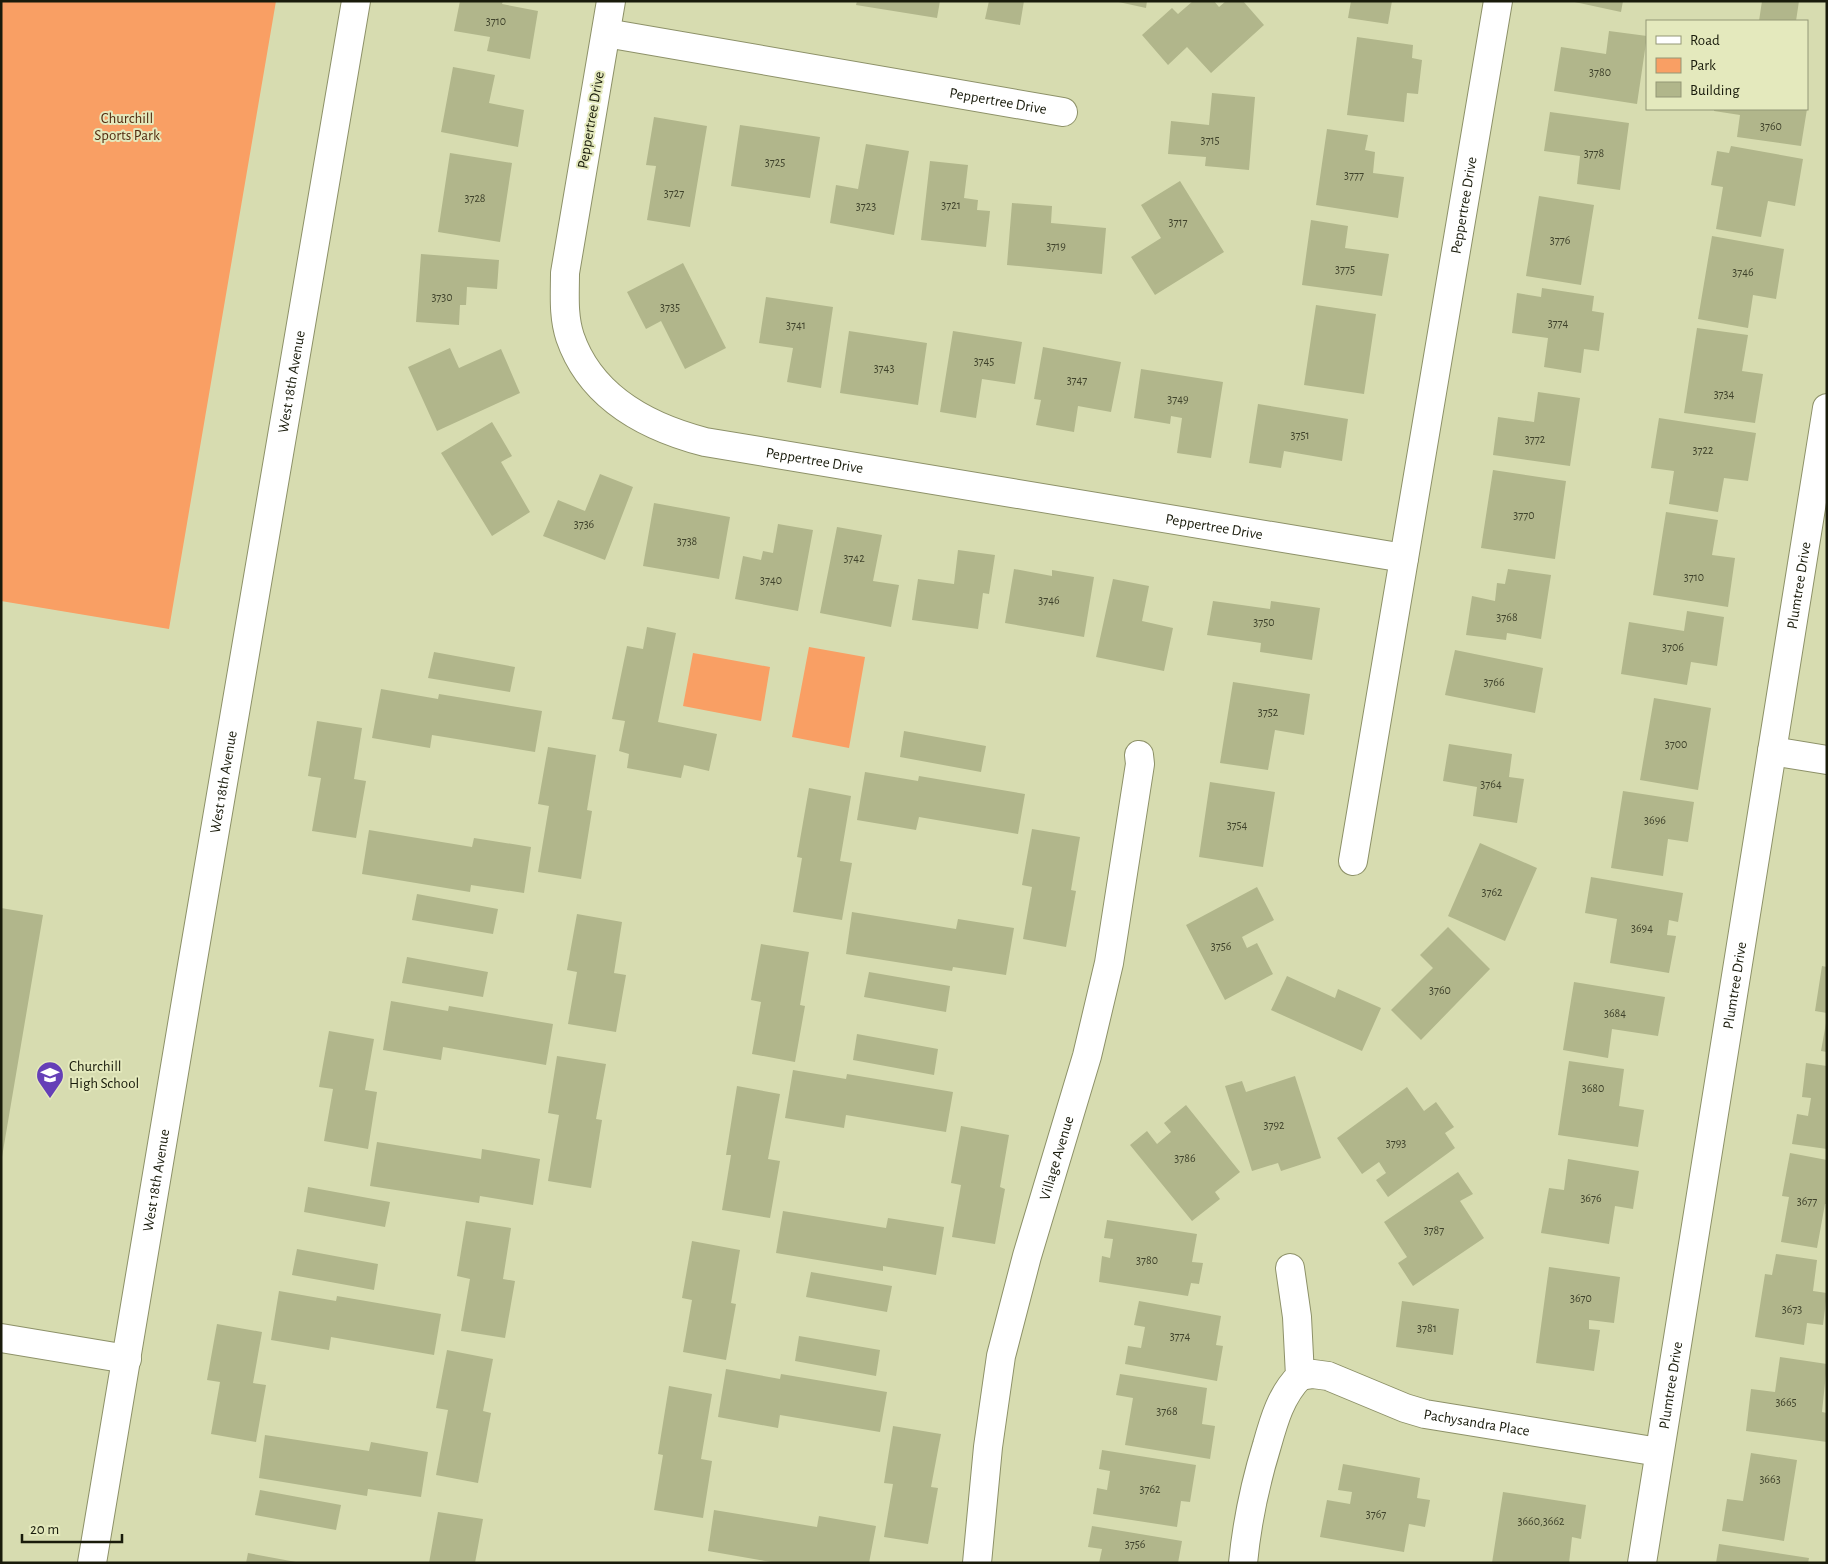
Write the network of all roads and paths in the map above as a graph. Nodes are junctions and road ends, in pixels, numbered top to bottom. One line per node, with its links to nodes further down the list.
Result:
1 (356, 1): 14 (street, West 18th Avenue)
2 (611, 1): 4 (street, Peppertree Drive)
3 (1498, 1): 7 (street, Peppertree Drive)
4 (606, 33): 5 (street, Peppertree Drive); 7 (street, Peppertree Drive)
5 (1063, 112)
6 (1827, 408): 8 (street, Plumtree Drive)
7 (1404, 558): 11 (street, Peppertree Drive)
8 (1772, 751): 10 (street); 16 (street, Plumtree Drive)
9 (1138, 755): 18 (street, Village Avenue)
10 (1827, 760)
11 (1353, 861)
12 (1290, 1268): 15 (street)
13 (1, 1338): 14 (street)
14 (127, 1359): 17 (street, West 18th Avenue)
15 (1300, 1376): 16 (street, Pachysandra Place); 19 (street)
16 (1659, 1452): 20 (street, Plumtree Drive)
17 (92, 1563)
18 (977, 1563)
19 (1243, 1563)
20 (1642, 1563)

